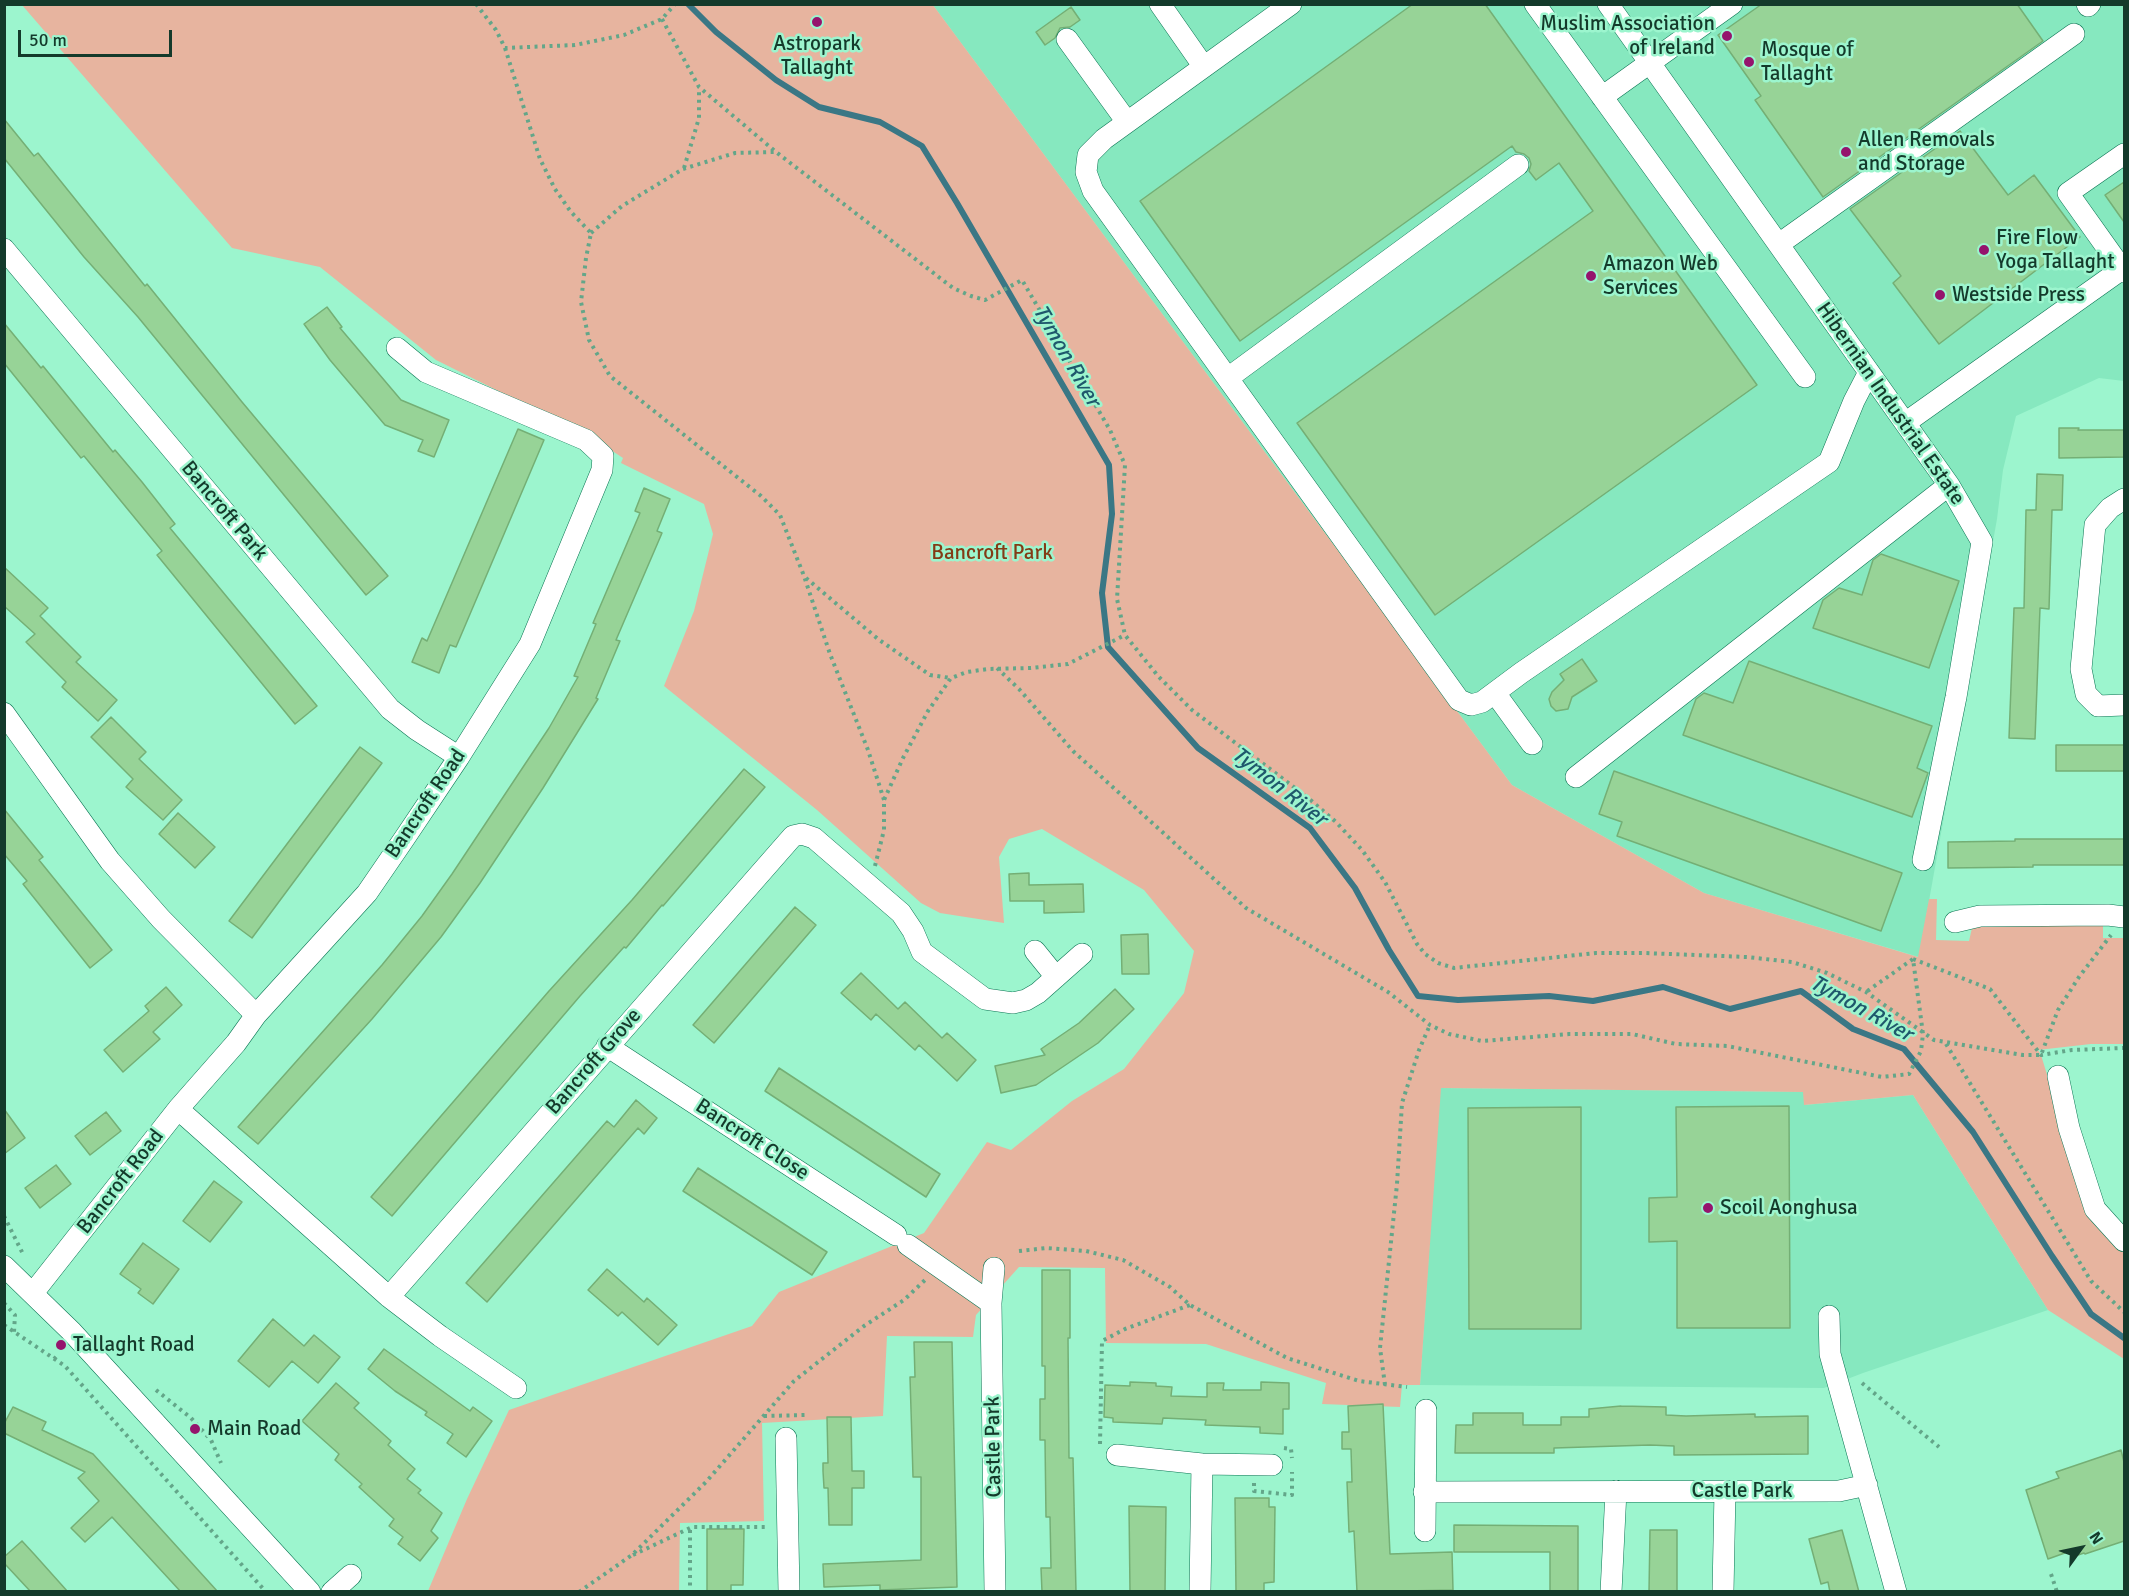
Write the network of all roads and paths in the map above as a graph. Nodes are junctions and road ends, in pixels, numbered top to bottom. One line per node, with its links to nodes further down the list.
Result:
1 (476, 4): 11 (path)
2 (1160, 4): 13 (street)
3 (1291, 4): 13 (street)
4 (1535, 4): 15 (street)
5 (1608, 4): 12 (street, Hibernian Industrial Estate)
6 (1732, 4): 12 (street)
7 (674, 5): 8 (path)
8 (662, 19): 11 (path); 14 (path)
9 (2074, 34): 22 (street)
10 (1067, 39): 16 (street)
11 (505, 48): 21 (path)
12 (1651, 64): 15 (street); 22 (street, Hibernian Industrial Estate)
13 (1204, 67): 16 (street)
14 (699, 87): 17 (path); 20 (path)
15 (1602, 98): 27 (street)
16 (1127, 122): 28 (street)
17 (776, 152): 20 (path); 33 (path)
18 (2124, 154): 24 (street)
19 (1518, 165): 28 (street)
20 (683, 169): 21 (path)
21 (591, 233): 32 (path)
22 (1779, 244): 26 (street, Hibernian Industrial Estate)
23 (4, 249): 40 (street, Bancroft Park)
24 (2123, 271): 29 (street)
25 (398, 348): 40 (street, Bancroft Road)
26 (1869, 372): 29 (street, Hibernian Industrial Estate); 36 (street)
27 (1804, 377)
28 (1228, 378): 36 (street)
29 (1905, 423): 30 (street, Hibernian Industrial Estate)
30 (1949, 485): 41 (street); 43 (street, Hibernian Industrial Estate)
31 (2124, 500): 37 (street)
32 (804, 576): 35 (path); 42 (path)
33 (1125, 635): 34 (path); 52 (path)
34 (997, 668): 35 (path); 54 (path)
35 (951, 678): 42 (path)
36 (1495, 693): 39 (street)
37 (2124, 705)
38 (4, 713): 53 (street)
39 (1532, 744)
40 (459, 757): 53 (street, Bancroft Road)
41 (1576, 777)
42 (884, 800): 44 (path)
43 (1923, 860)
44 (874, 867)
45 (2124, 917): 46 (street)
46 (1956, 922)
47 (2111, 934): 59 (path)
48 (1035, 951): 51 (street)
49 (1082, 954): 51 (street)
50 (1913, 959): 52 (path); 55 (path); 59 (path)
51 (1056, 977): 57 (street, Bancroft Grove)
52 (1866, 992): 55 (path)
53 (256, 1015): 61 (street, Bancroft Road)
54 (1430, 1025): 55 (path); 81 (path)
55 (1923, 1034): 56 (path)
56 (1946, 1044): 59 (path); 74 (path)
57 (607, 1046): 70 (street, Bancroft Grove); 72 (street, Bancroft Close)
58 (2124, 1048): 59 (path)
59 (2041, 1054)
60 (2058, 1076): 63 (street)
61 (178, 1109): 69 (street, Bancroft Road); 70 (street)
62 (4, 1216): 65 (path)
63 (2124, 1241)
64 (1019, 1251): 73 (path)
65 (29, 1261)
66 (4, 1266): 69 (street)
67 (994, 1268): 72 (street, Castle Park)
68 (926, 1280): 98 (path)
69 (33, 1293): 102 (street)
70 (389, 1297): 83 (street)
71 (4, 1303): 77 (path)
72 (992, 1303): 107 (street, Castle Park)
73 (1190, 1305): 81 (path); 86 (path)
74 (2124, 1312)
75 (1829, 1316): 91 (street)
76 (4, 1325): 77 (path)
77 (14, 1332): 79 (path)
78 (59, 1354): 79 (path)
79 (54, 1359): 101 (path)
80 (1862, 1383): 87 (path)
81 (1385, 1385): 82 (path)
82 (1407, 1387)
83 (516, 1388)
84 (1426, 1410): 94 (street)
85 (786, 1438): 106 (street)
86 (1099, 1444)
87 (1939, 1447)
88 (1117, 1455): 89 (street)
89 (1202, 1464): 90 (street); 108 (street)
90 (1272, 1465)
91 (1867, 1485): 93 (street, Castle Park); 111 (street)
92 (1616, 1491): 93 (street, Castle Park); 94 (street, Castle Park); 109 (street)
93 (1725, 1491): 110 (street)
94 (1424, 1492): 97 (street)
95 (774, 1527): 96 (path)
96 (690, 1530): 98 (path); 105 (path)
97 (1425, 1531)
98 (627, 1558): 104 (path)
99 (2051, 1574): 112 (path)
100 (351, 1575): 103 (street)
101 (266, 1592)
102 (310, 1592)
103 (332, 1592)
104 (579, 1592)
105 (690, 1592)
106 (789, 1592)
107 (995, 1592)
108 (1200, 1592)
109 (1611, 1592)
110 (1723, 1592)
111 (1896, 1592)
112 (2057, 1592)

